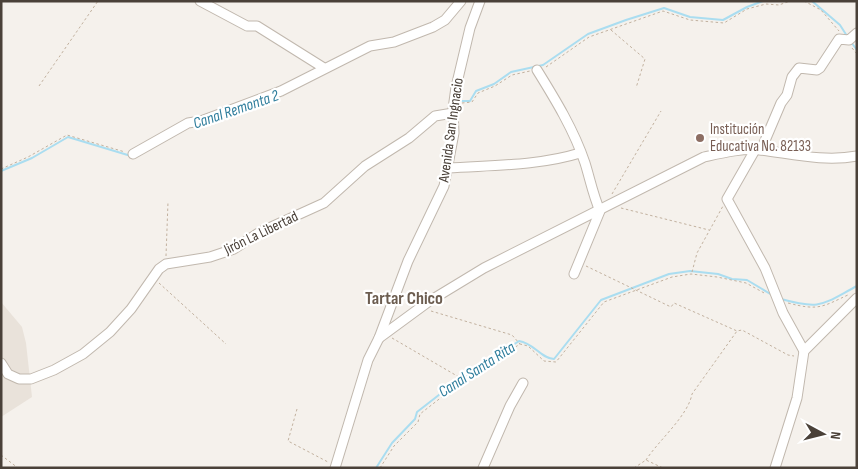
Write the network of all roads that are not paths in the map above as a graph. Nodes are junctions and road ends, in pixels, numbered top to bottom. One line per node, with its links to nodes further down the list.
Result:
1 (200, 1): 5 (street)
2 (460, 1): 5 (street)
3 (480, 1): 7 (street, Avenida San Ingnacio)
4 (857, 33): 8 (street)
5 (324, 68): 10 (street)
6 (537, 70): 9 (street)
7 (453, 108): 12 (street, Avenida San Ingnacio); 18 (street, Jirón La Libertad)
8 (758, 150): 11 (street); 13 (street); 17 (street)
9 (580, 153): 12 (street); 13 (street)
10 (133, 154)
11 (857, 156)
12 (448, 168): 16 (street, Avenida San Ingnacio)
13 (600, 211): 14 (street); 16 (street)
14 (574, 274)
15 (857, 298): 17 (street)
16 (382, 336): 20 (street, Avenida San Ingnacio)
17 (804, 354): 22 (street)
18 (1, 363)
19 (524, 383): 21 (street)
20 (335, 467)
21 (483, 468)
22 (775, 468)

